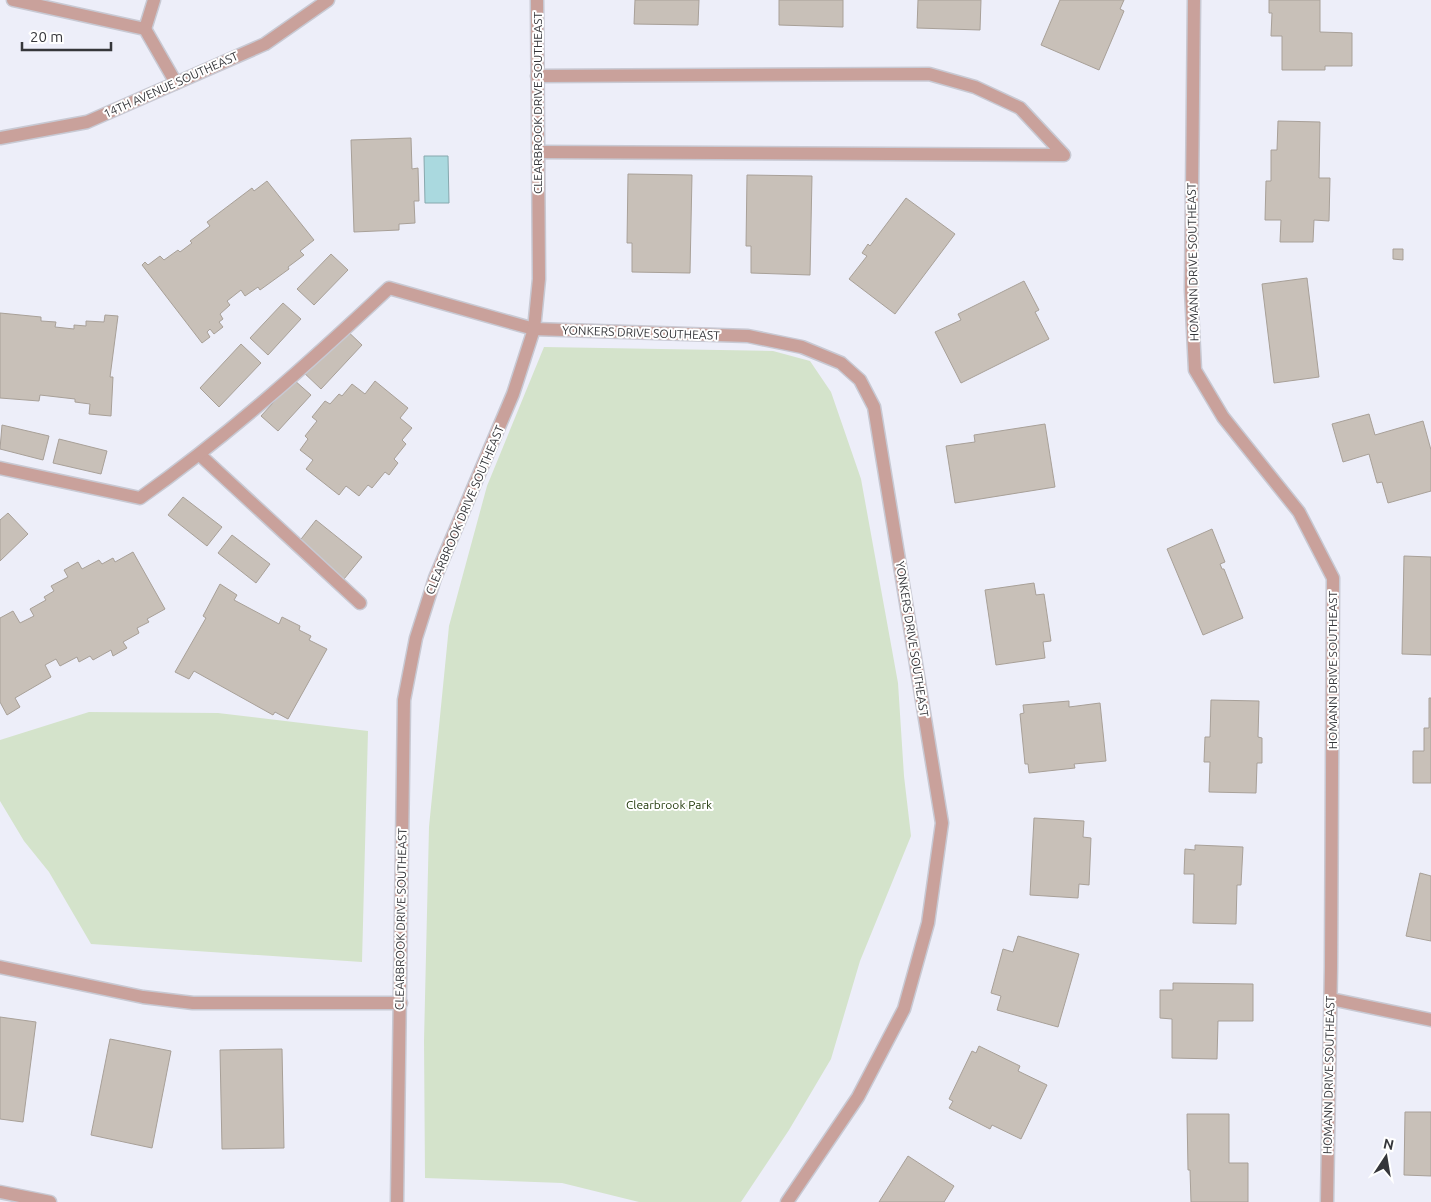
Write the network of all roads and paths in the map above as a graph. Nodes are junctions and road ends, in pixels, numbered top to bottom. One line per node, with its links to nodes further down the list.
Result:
1 (13, 0): 6 (street)
2 (154, 0): 6 (street)
3 (328, 0): 8 (street, 14TH AVENUE SOUTHEAST)
4 (538, 0): 7 (street, CLEARBROOK DRIVE SOUTHEAST)
5 (1194, 0): 16 (street, HOMANN DRIVE SOUTHEAST)
6 (145, 29): 8 (street)
7 (537, 76): 10 (street, CLEARBROOK DRIVE SOUTHEAST); 10 (street)
8 (176, 83): 9 (street, 14TH AVENUE SOUTHEAST)
9 (0, 138)
10 (538, 152): 11 (street, CLEARBROOK DRIVE SOUTHEAST)
11 (534, 329): 12 (street, YONKERS DRIVE SOUTHEAST); 17 (street, CLEARBROOK DRIVE SOUTHEAST); 22 (street, YONKERS DRIVE SOUTHEAST)
12 (200, 455): 13 (street); 14 (street)
13 (0, 468)
14 (360, 603)
15 (0, 966): 17 (street)
16 (1331, 998): 18 (street); 23 (street, HOMANN DRIVE SOUTHEAST)
17 (401, 1003): 21 (street, CLEARBROOK DRIVE SOUTHEAST)
18 (1431, 1020)
19 (0, 1192): 20 (street)
20 (50, 1202)
21 (397, 1202)
22 (788, 1202)
23 (1326, 1202)

